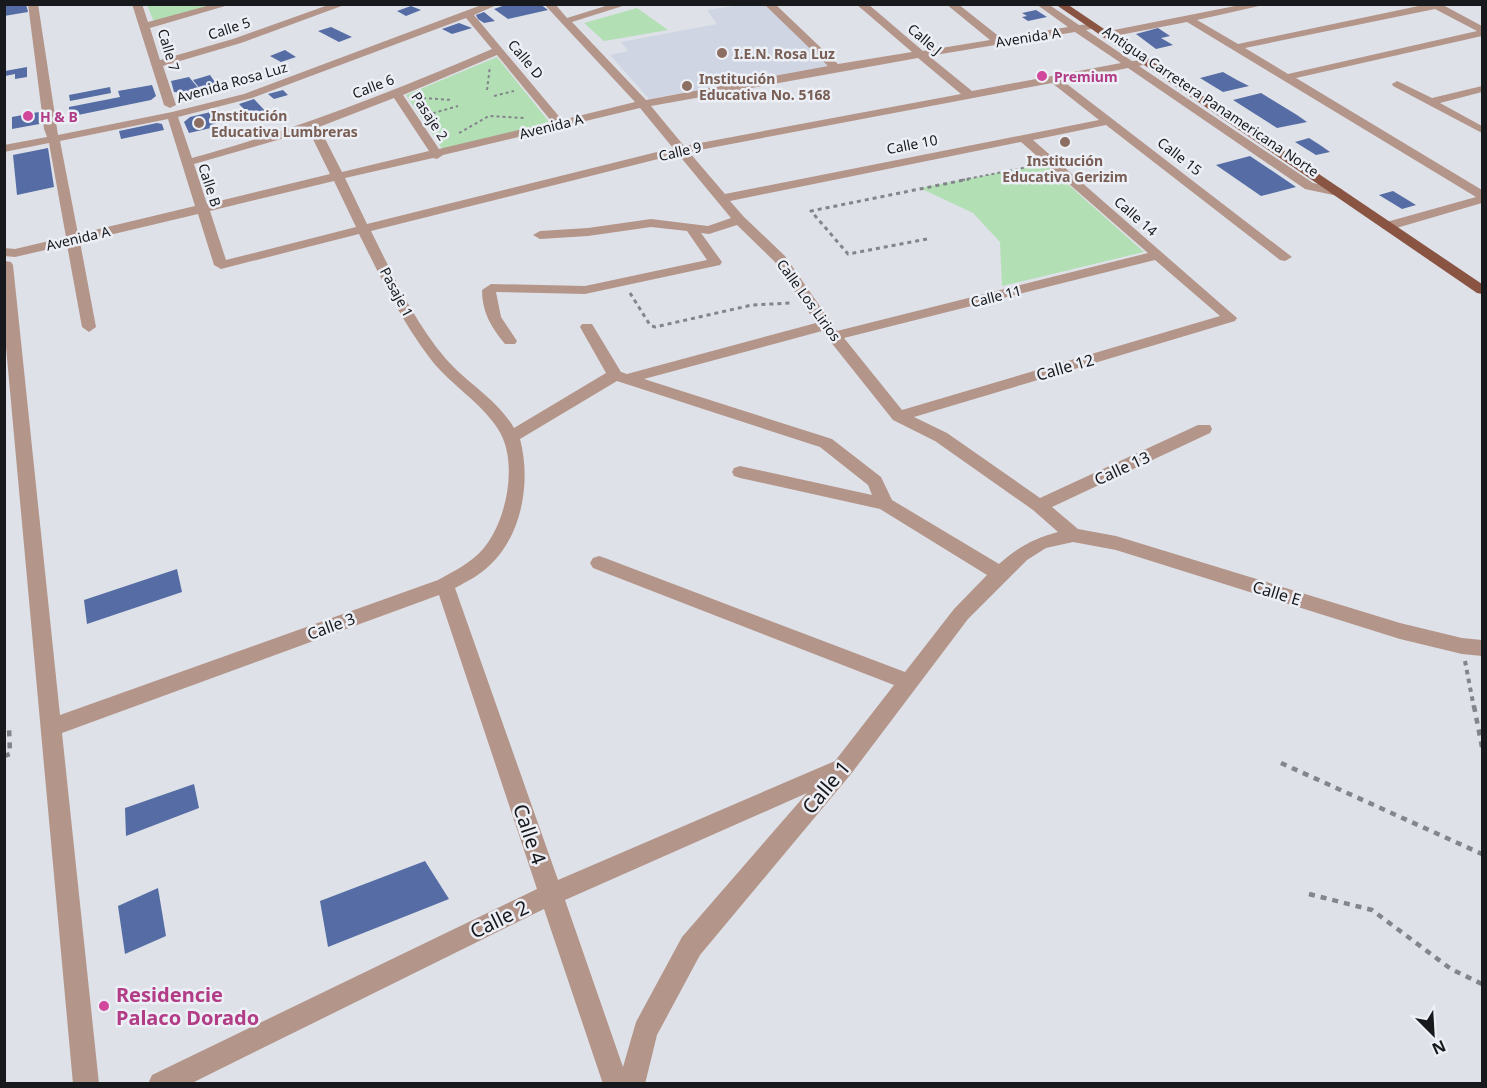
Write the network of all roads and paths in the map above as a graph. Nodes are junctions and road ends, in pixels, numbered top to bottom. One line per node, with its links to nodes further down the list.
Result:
1 (33, 4): 47 (street)
2 (137, 4): 18 (street, Calle 7)
3 (226, 4): 18 (street)
4 (342, 4): 28 (street, Calle 5)
5 (494, 4): 15 (street, Avenida Rosa Luz)
6 (549, 4): 17 (street, Calle Los Lirios)
7 (624, 4): 17 (street)
8 (769, 4): 30 (street)
9 (861, 4): 26 (street, Calle J)
10 (951, 4): 23 (street)
11 (1041, 4): 20 (street, Antigua Carretera Panamericana Norte)
12 (1060, 4): 19 (main road, Antigua Carretera Panamericana Norte)
13 (1263, 4): 16 (street)
14 (1434, 5): 21 (street); 24 (street)
15 (465, 9): 25 (street, Calle D); 41 (street, Avenida Rosa Luz)
16 (1189, 19): 22 (street); 24 (street)
17 (566, 21): 39 (street, Calle Los Lirios)
18 (145, 26): 28 (street, Calle 7)
19 (1092, 26): 20 (street, Avenida A); 22 (main road, Antigua Carretera Panamericana Norte)
20 (1077, 29): 23 (street, Avenida A); 29 (street, Antigua Carretera Panamericana Norte)
21 (1482, 32): 31 (street)
22 (1104, 35): 27 (main road, Antigua Carretera Panamericana Norte)
23 (1000, 42): 26 (street, Avenida A)
24 (1237, 47): 31 (street)
25 (496, 52): 35 (path); 36 (street, Calle 6); 44 (street, Calle D)
26 (920, 55): 30 (street, Avenida A); 37 (street, Calle J)
27 (1144, 63): 29 (street, Calle 9); 56 (main road, Antigua Carretera Panamericana Norte)
28 (157, 64): 41 (street, Calle 7)
29 (1130, 65): 32 (street, Calle 9); 56 (street, Antigua Carretera Panamericana Norte)
30 (836, 68): 39 (street, Avenida A)
31 (1288, 77): 57 (street)
32 (1055, 80): 37 (street, Calle 9); 43 (street, Calle 15)
33 (1397, 84): 38 (street)
34 (1482, 89): 38 (street)
35 (487, 90)
36 (397, 94): 42 (street, Pasaje 2); 45 (street, Calle 6)
37 (969, 96): 51 (street, Calle 9)
38 (1431, 102): 46 (street)
39 (643, 104): 44 (street, Avenida A); 51 (street, Calle Los Lirios)
40 (458, 106): 42 (path)
41 (171, 110): 47 (street, Avenida Rosa Luz); 54 (street, Calle B)
42 (414, 119): 52 (street, Pasaje 2)
43 (1110, 121): 48 (street, Calle 10); 68 (street, Calle 15)
44 (561, 124): 52 (street, Avenida A)
45 (314, 126): 54 (street, Calle 6); 55 (street, Pasaje 1)
46 (1482, 130)
47 (52, 134): 49 (street, Avenida Rosa Luz); 50 (street, Avenida Rosa Luz); 65 (street)
48 (1023, 137): 53 (street, Calle 14); 58 (street, Calle 10)
49 (4, 138)
50 (4, 149)
51 (681, 150): 58 (street, Calle Los Lirios); 62 (street, Calle 9)
52 (437, 154): 55 (street, Avenida A)
53 (1051, 162): 66 (path); 67 (street, Calle 14)
54 (186, 163): 59 (street, Calle B)
55 (339, 177): 59 (street, Avenida A); 62 (street, Pasaje 1)
56 (1338, 192): 61 (main road, Antigua Carretera Panamericana Norte)
57 (1482, 197): 61 (street)
58 (721, 199): 60 (street, Calle Los Lirios)
59 (202, 210): 65 (street, Avenida A); 70 (street, Calle B)
60 (739, 220): 63 (street); 73 (street, Calle Los Lirios)
61 (1388, 226): 72 (main road, Antigua Carretera Panamericana Norte)
62 (363, 228): 70 (street, Calle 9); 82 (street, Pasaje 1)
63 (692, 229): 64 (street); 71 (street)
64 (540, 235)
65 (74, 239): 69 (street, Avenida A); 75 (street)
66 (927, 239)
67 (1158, 255): 74 (street, Calle 14); 77 (street, Calle 11)
68 (1285, 257)
69 (8, 259): 94 (street)
70 (221, 265)
71 (623, 281): 73 (path); 78 (street)
72 (1482, 289)
73 (810, 300): 77 (street, Calle Los Lirios)
74 (1230, 318): 80 (street, Calle 12)
75 (89, 327)
76 (586, 327): 79 (street)
77 (830, 331): 79 (street, Calle 11); 80 (street, Calle Los Lirios)
78 (510, 341)
79 (620, 377): 82 (street, Calle 11); 84 (street)
80 (899, 416): 85 (street, Calle Los Lirios)
81 (1204, 429): 85 (street, Calle 13)
82 (512, 436): 89 (street, Calle 3)
83 (740, 472): 84 (street)
84 (885, 504): 88 (street)
85 (1039, 506): 86 (street, Calle Los Lirios)
86 (1073, 535): 88 (street, Calle 1); 90 (street, Calle E)
87 (599, 563): 92 (street)
88 (1000, 574): 92 (street, Calle 1)
89 (445, 585): 94 (street, Calle 3); 100 (street, Calle 4)
90 (1462, 646): 91 (street, Calle E); 95 (path)
91 (1482, 648)
92 (908, 682): 98 (street, Calle 1)
93 (9, 726): 96 (path)
94 (50, 728): 103 (street)
95 (1482, 747)
96 (4, 756)
97 (1281, 763): 99 (path)
98 (843, 767): 100 (street, Calle 2); 106 (street, Calle 1)
99 (1482, 854)
100 (551, 894): 104 (street, Calle 2); 105 (street, Calle 4)
101 (1309, 894): 102 (path)
102 (1482, 984)
103 (86, 1083)
104 (161, 1083)
105 (616, 1083)
106 (632, 1083)

